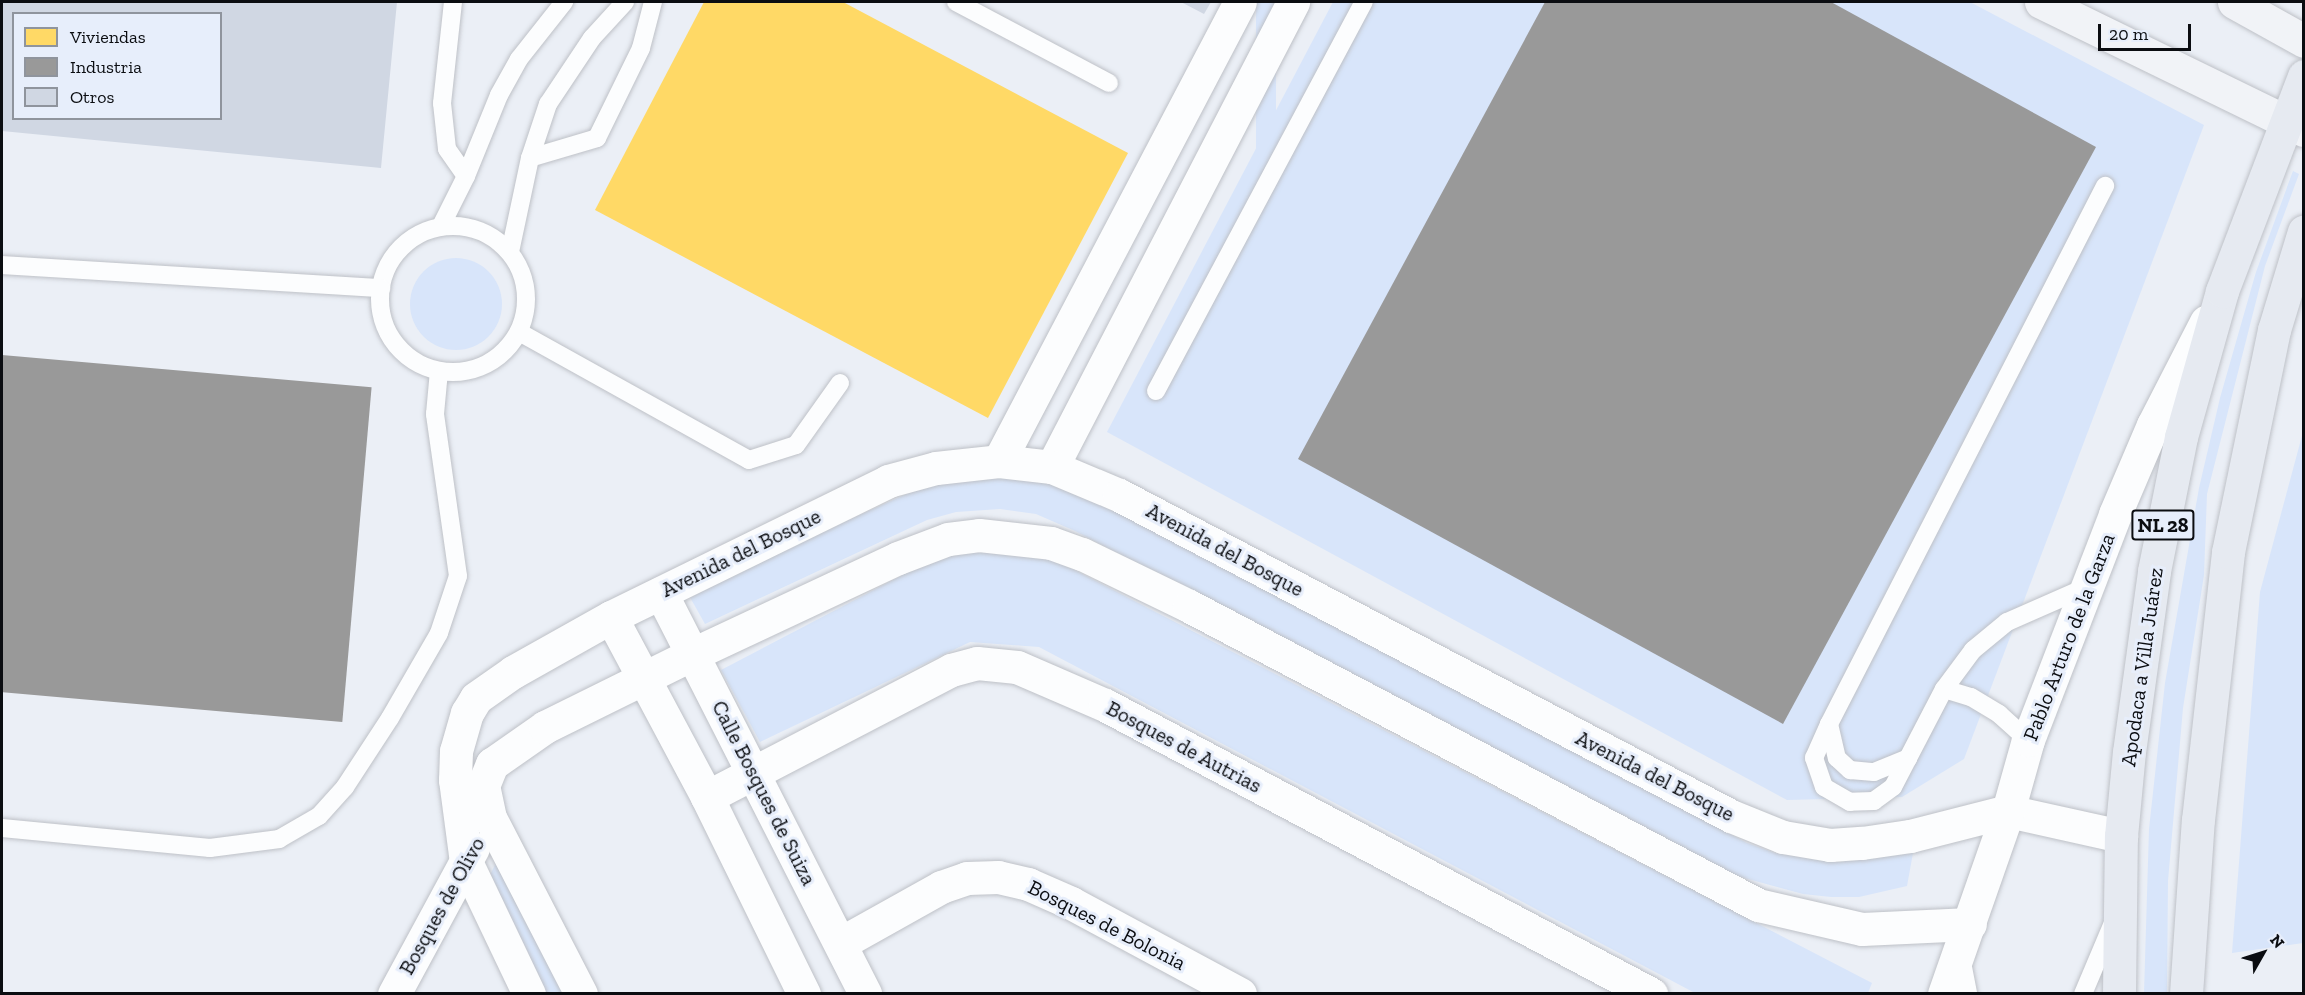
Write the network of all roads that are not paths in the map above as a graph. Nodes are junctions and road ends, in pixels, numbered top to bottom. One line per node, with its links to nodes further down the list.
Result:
1 (453, 2): 16 (lane)
2 (564, 2): 16 (lane)
3 (625, 2): 15 (lane)
4 (653, 2): 15 (lane)
5 (956, 2): 13 (lane)
6 (1240, 2): 28 (street)
7 (1293, 2): 29 (street)
8 (1364, 2): 27 (lane)
9 (2041, 2): 14 (main road)
10 (2234, 2): 11 (main road)
11 (2304, 41)
12 (2304, 76): 14 (main road, Apodaca a Villa Juárez / NL 28)
13 (1109, 83)
14 (2294, 126): 23 (main road, Apodaca a Villa Juárez / NL 28)
15 (530, 158): 20 (lane)
16 (466, 176): 18 (lane)
17 (2105, 186): 36 (lane)
18 (441, 226): 20 (lane); 22 (lane)
19 (2303, 231): 60 (main road)
20 (510, 252): 24 (lane)
21 (2, 265): 22 (lane)
22 (381, 288): 25 (lane)
23 (2222, 291): 30 (street, Pablo Arturo de la Garza); 44 (main road, Apodaca a Villa Juárez / NL 28)
24 (519, 332): 25 (lane); 26 (lane)
25 (439, 371): 43 (lane)
26 (840, 383)
27 (1156, 391)
28 (999, 461): 29 (street, Avenida del Bosque); 31 (street, Avenida del Bosque)
29 (1052, 467): 41 (street, Avenida del Bosque)
30 (2089, 586): 35 (lane); 37 (street, Pablo Arturo de la Garza)
31 (661, 593): 32 (street, Avenida del Bosque); 33 (street, Calle Bosques de Suiza)
32 (611, 617): 34 (street); 45 (street, Avenida del Bosque)
33 (693, 654): 34 (street); 39 (street, Calle Bosques de Suiza); 47 (street)
34 (644, 679): 40 (street); 42 (street)
35 (1944, 689): 37 (lane); 38 (lane)
36 (1829, 724): 38 (lane); 38 (lane)
37 (2028, 740): 41 (street, Pablo Arturo de la Garza)
38 (1908, 758)
39 (753, 771): 40 (street, Bosques de Autrias); 48 (street, Calle Bosques de Suiza); 55 (street, Bosques de Autrias)
40 (707, 797): 52 (street)
41 (2008, 811): 44 (street); 47 (street, Pablo Arturo de la Garza)
42 (490, 818): 45 (street, Bosques de Olivo); 51 (street)
43 (2, 828)
44 (2121, 836): 46 (main road, Apodaca a Villa Juárez / NL 28)
45 (466, 861): 49 (street, Bosques de Olivo); 50 (street, Avenida del Bosque)
46 (2119, 908): 58 (lane); 59 (main road, Apodaca a Villa Juárez / NL 28)
47 (1965, 938): 56 (street, Pablo Arturo de la Garza); 57 (lane)
48 (841, 943): 53 (street, Calle Bosques de Suiza); 54 (street, Bosques de Bolonia)
49 (394, 993)
50 (529, 993)
51 (581, 993)
52 (804, 993)
53 (865, 993)
54 (1240, 993)
55 (1652, 993)
56 (1944, 993)
57 (1968, 993)
58 (2083, 993)
59 (2119, 993)
60 (2186, 993)

